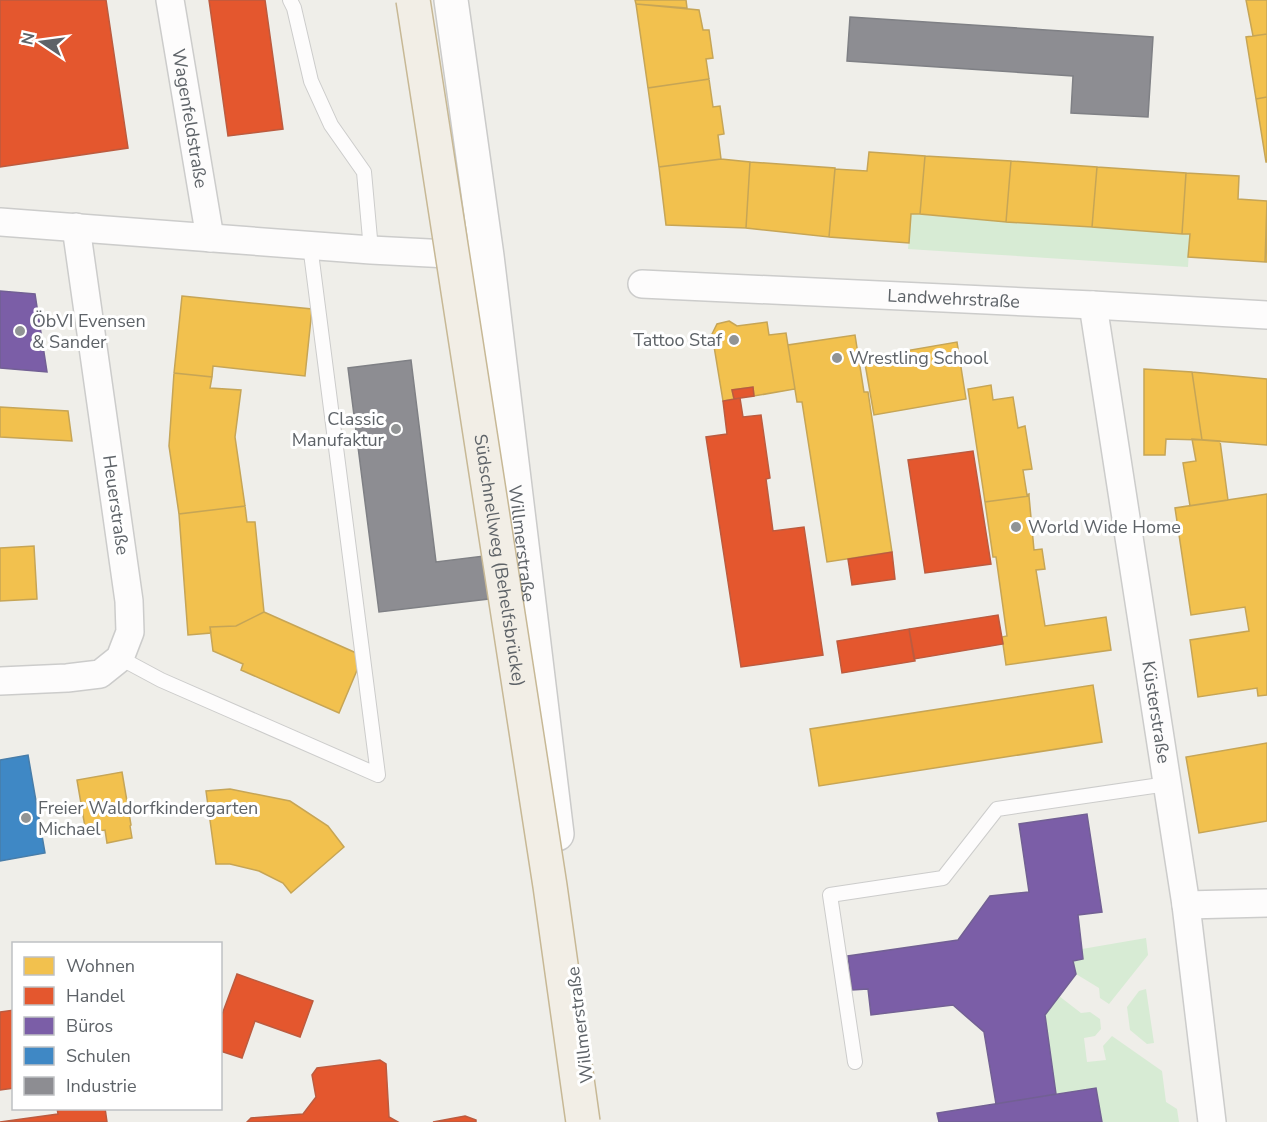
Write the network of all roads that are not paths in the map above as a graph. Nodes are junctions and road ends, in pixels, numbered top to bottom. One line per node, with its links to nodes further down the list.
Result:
1 (170, 0): 8 (street, Wagenfeldstraße)
2 (290, 0): 10 (lane)
3 (413, 0): 21 (highway, Südschnellweg (Behelfsbrücke), bridge)
4 (434, 0): 23 (highway, Südschnellweg (Behelfsbrücke))
5 (451, 0): 11 (main road, Willmerstraße)
6 (0, 222): 7 (street)
7 (76, 227): 8 (street); 15 (street, Heuerstraße)
8 (210, 238): 9 (street)
9 (310, 245): 10 (street); 15 (lane)
10 (371, 250): 11 (street)
11 (488, 256): 22 (main road, Willmerstraße)
12 (642, 284): 13 (street, Landwehrstraße)
13 (1093, 305): 14 (street, Landwehrstraße); 17 (street, Küsterstraße)
14 (1267, 315)
15 (120, 658): 16 (street)
16 (0, 681)
17 (1167, 784): 19 (street, Küsterstraße); 20 (lane)
18 (1267, 903): 19 (street)
19 (1186, 906): 24 (street, Küsterstraße)
20 (855, 1062)
21 (583, 1122)
22 (592, 1122)
23 (603, 1122)
24 (1212, 1122)

